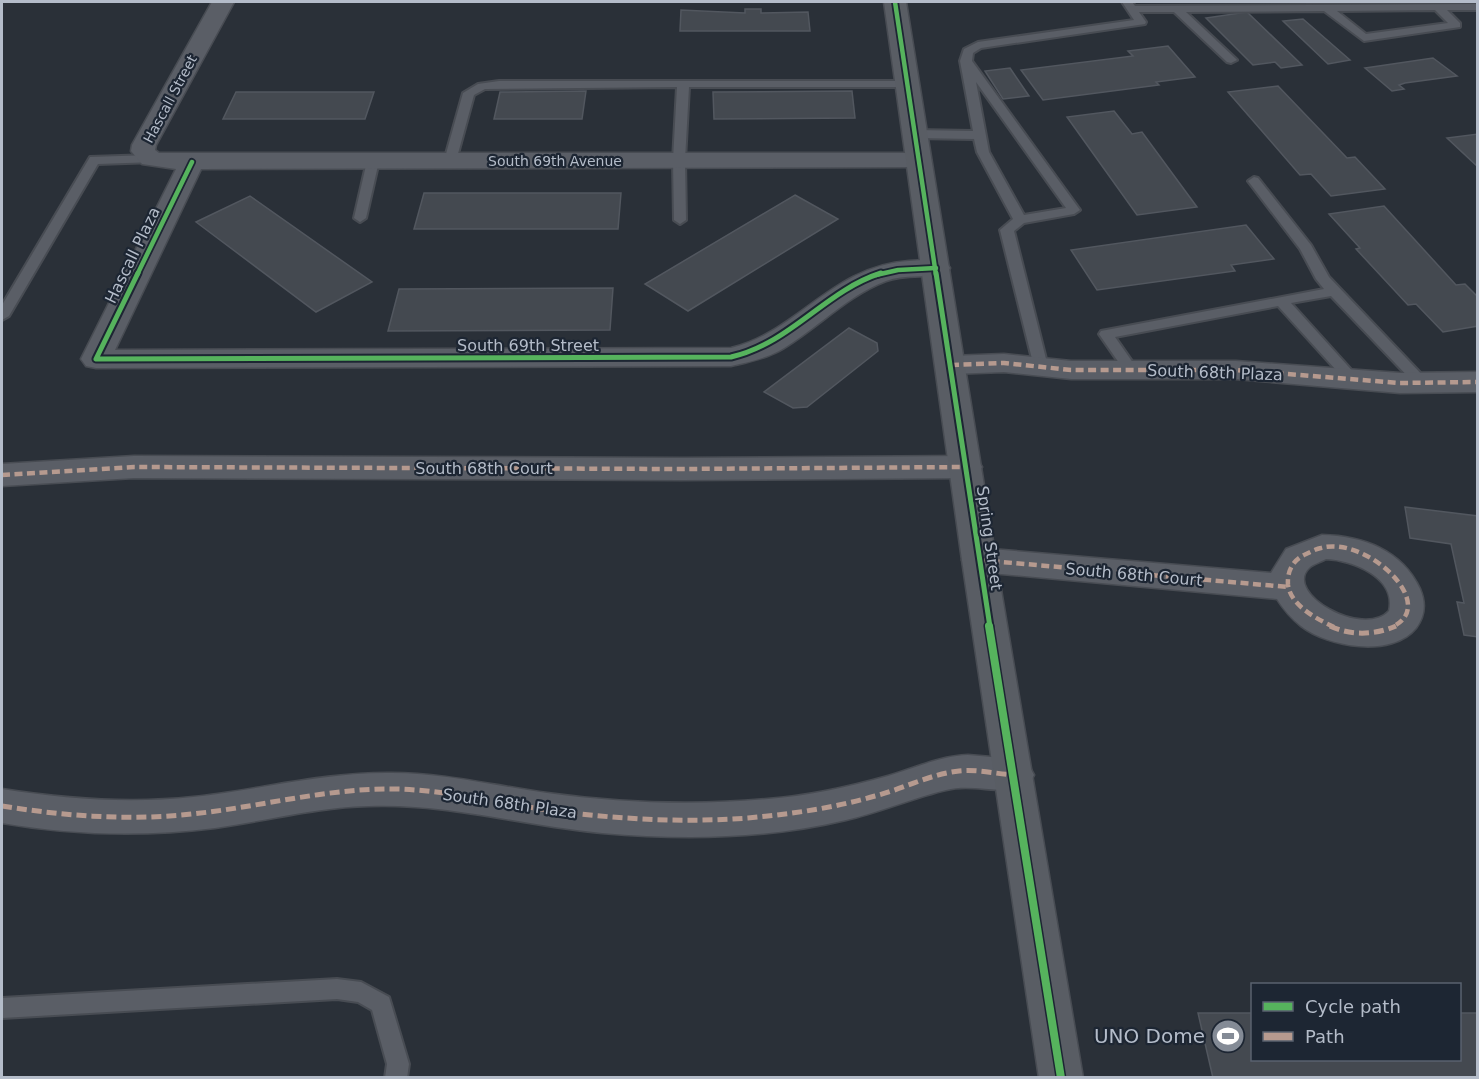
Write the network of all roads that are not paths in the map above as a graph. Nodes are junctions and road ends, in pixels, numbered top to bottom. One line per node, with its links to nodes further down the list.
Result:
1 (223, 2): 14 (street, Hascall Street)
2 (895, 2): 11 (street, Spring Street)
3 (1130, 5): 7 (lane); 9 (lane)
4 (1326, 7): 5 (lane); 5 (lane); 7 (lane)
5 (1438, 7): 6 (lane)
6 (1478, 7)
7 (1176, 8): 8 (lane)
8 (1231, 60)
9 (966, 62): 12 (lane); 22 (lane)
10 (684, 84): 11 (lane); 15 (lane); 17 (lane)
11 (907, 84): 13 (street, Spring Street)
12 (981, 135): 13 (lane); 22 (lane)
13 (917, 147): 15 (street, South 69th Avenue); 23 (street, Spring Street)
14 (151, 159): 18 (street, Hascall Street); 26 (lane)
15 (679, 160): 17 (street, South 69th Avenue); 21 (lane)
16 (373, 161): 17 (street, South 69th Avenue); 18 (street, South 69th Avenue); 20 (lane)
17 (450, 161)
18 (192, 162): 27 (street, Hascall Plaza)
19 (1254, 181): 24 (lane)
20 (360, 218)
21 (680, 220)
22 (1020, 220): 29 (lane)
23 (936, 268): 27 (street, South 69th Street); 28 (street, Spring Street)
24 (1334, 291): 25 (lane); 33 (lane)
25 (1281, 301): 30 (lane); 31 (lane)
26 (2, 316)
27 (96, 360)
28 (951, 365): 29 (street, South 68th Plaza); 34 (street, Spring Street)
29 (1041, 367): 30 (street, South 68th Plaza)
30 (1131, 370): 31 (street, South 68th Plaza)
31 (1351, 378): 33 (street, South 68th Plaza)
32 (1478, 382): 33 (street, South 68th Plaza)
33 (1422, 383)
34 (966, 467): 35 (street, South 68th Court); 36 (street, Spring Street)
35 (2, 475)
36 (979, 560): 37 (street, South 68th Court); 38 (street, Spring Street)
37 (1288, 587)
38 (1015, 775): 39 (street, South 68th Plaza); 42 (street, Spring Street)
39 (2, 806)
40 (2, 1008): 41 (lane)
41 (396, 1077)
42 (1061, 1077)

